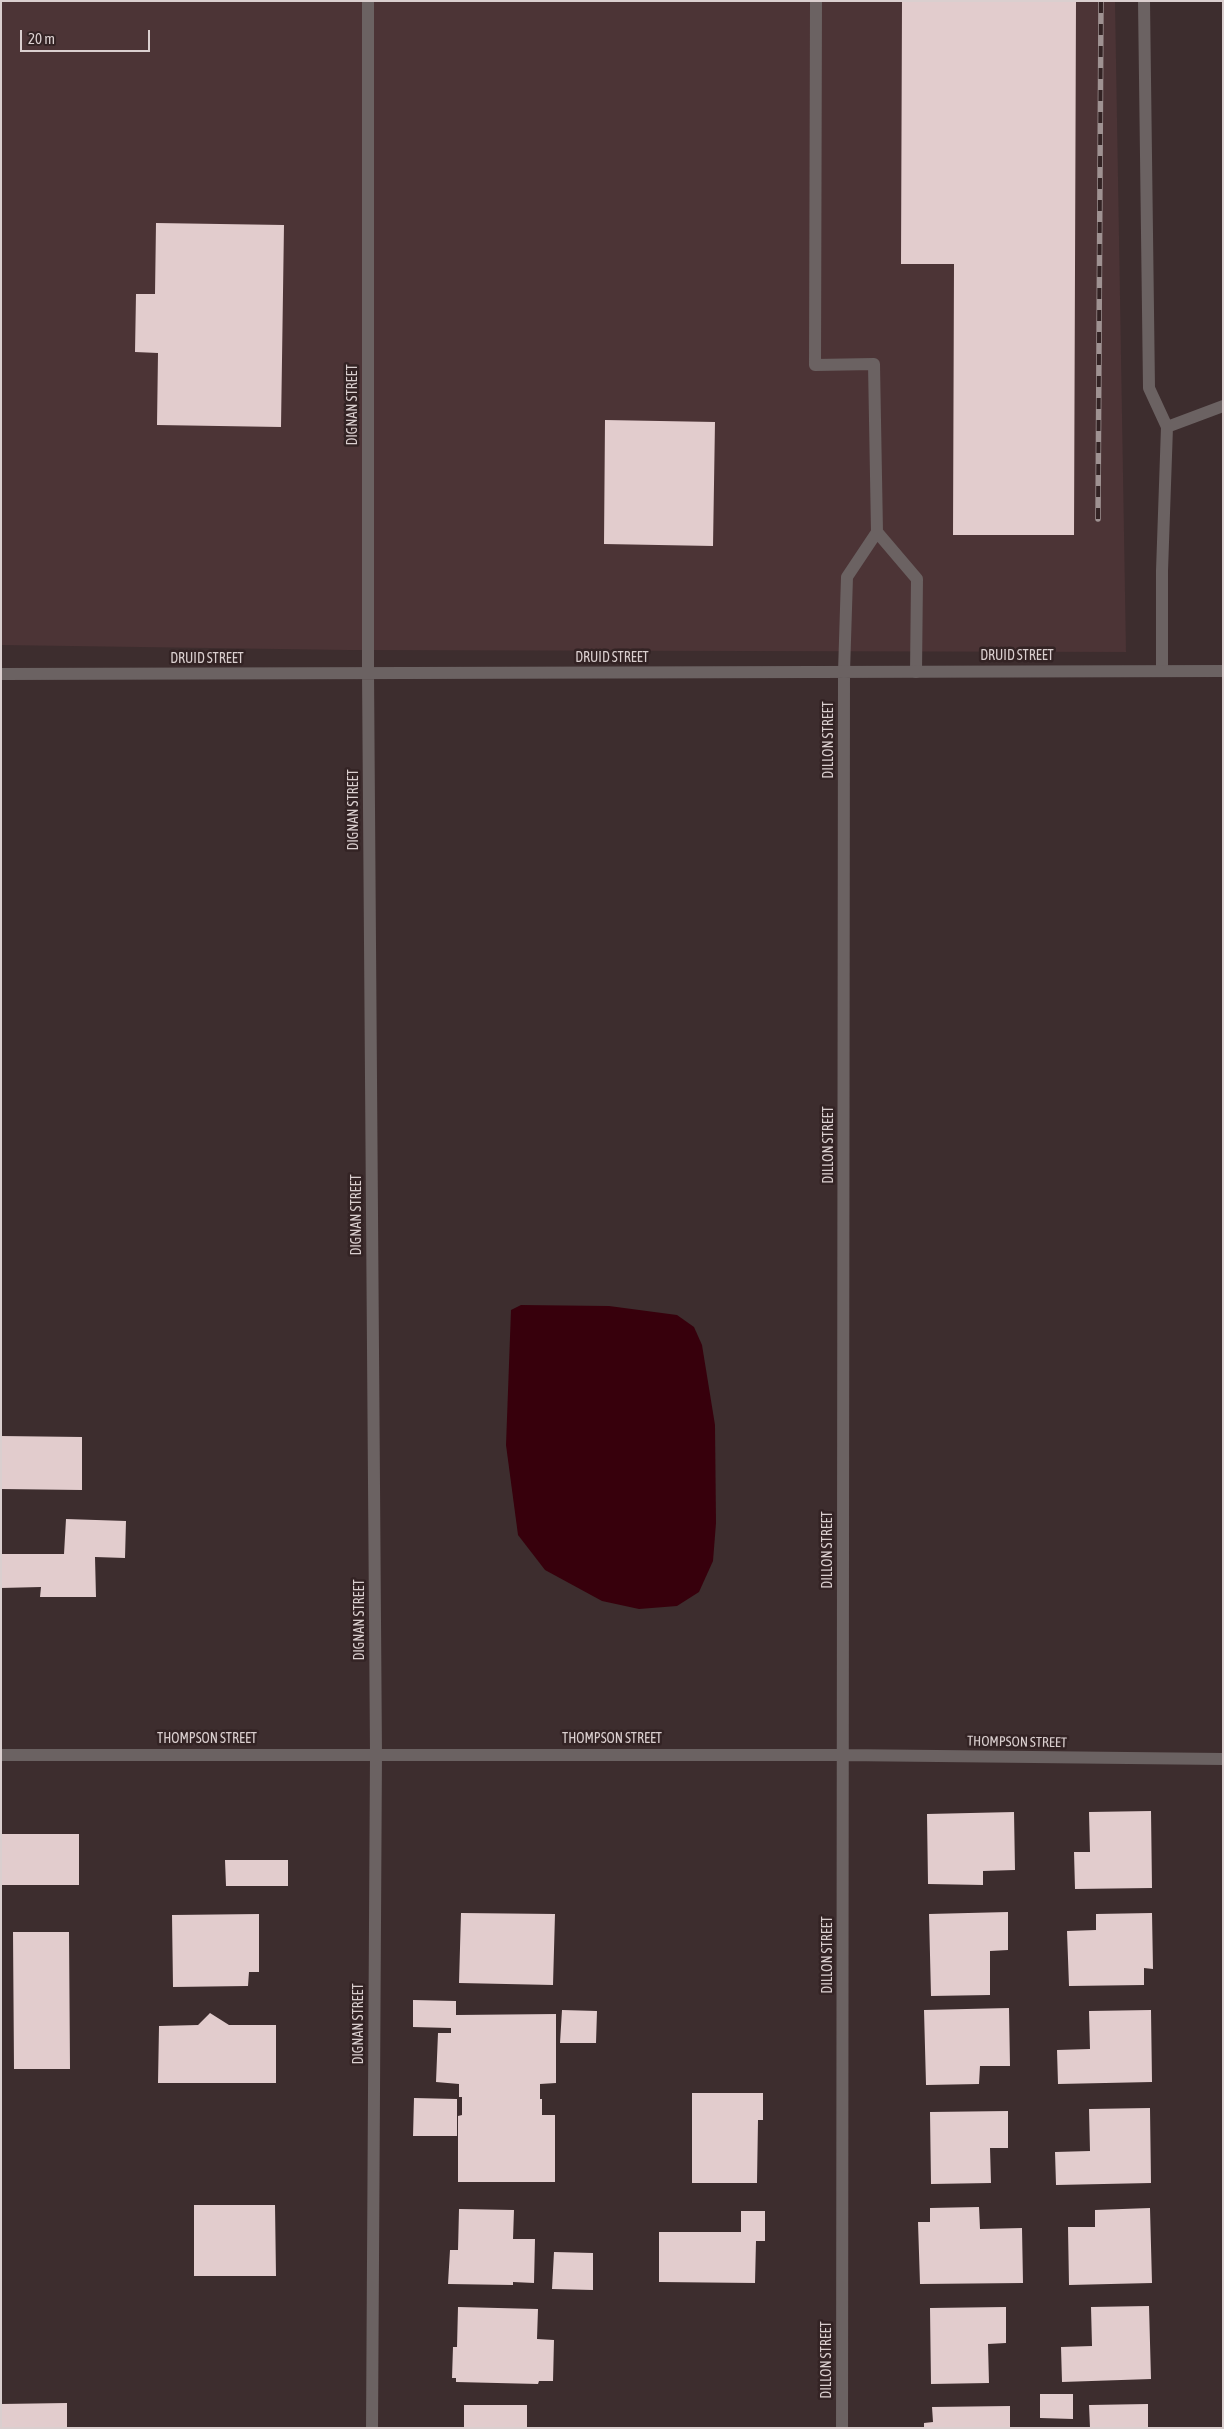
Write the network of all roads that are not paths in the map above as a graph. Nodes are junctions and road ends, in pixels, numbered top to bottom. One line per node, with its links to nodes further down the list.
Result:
1 (368, 1): 11 (street, DIGNAN STREET)
2 (816, 1): 6 (street)
3 (1144, 1): 5 (street)
4 (1223, 406): 5 (street)
5 (1167, 427): 7 (street)
6 (876, 532): 9 (street, DILLON STREET); 10 (street)
7 (1162, 671): 8 (street, DRUID STREET); 10 (street, DRUID STREET)
8 (1223, 671)
9 (844, 672): 10 (street, DRUID STREET); 11 (street, DRUID STREET); 15 (street, DILLON STREET)
10 (916, 672)
11 (368, 673): 12 (street, DRUID STREET); 13 (street, DIGNAN STREET)
12 (1, 674)
13 (376, 1754): 14 (street, THOMPSON STREET); 15 (street, THOMPSON STREET); 17 (street, DIGNAN STREET)
14 (1, 1755)
15 (843, 1755): 16 (street, THOMPSON STREET); 18 (street, DILLON STREET)
16 (1223, 1759)
17 (372, 2428)
18 (842, 2428)

